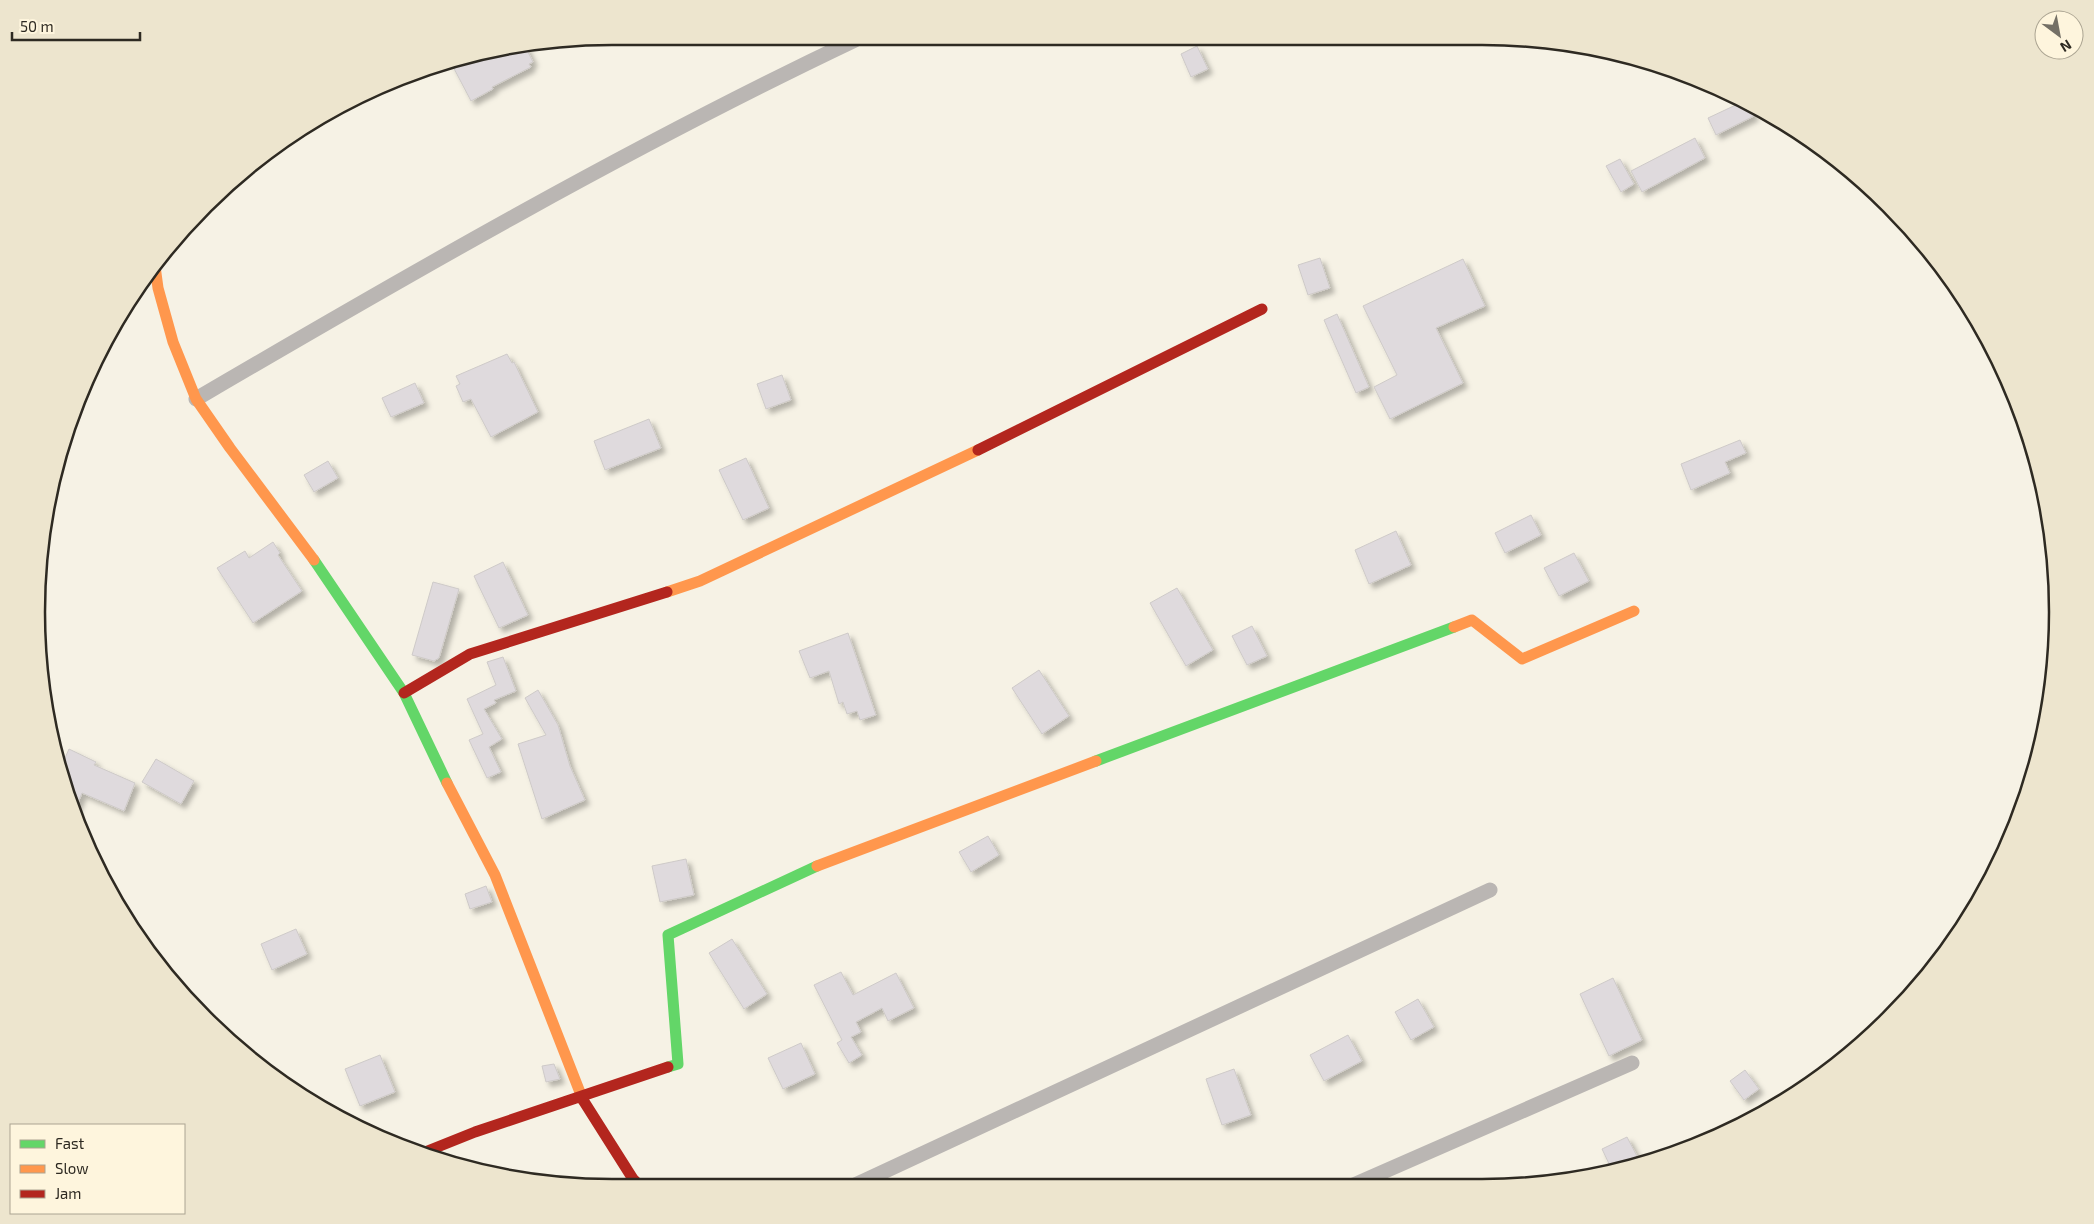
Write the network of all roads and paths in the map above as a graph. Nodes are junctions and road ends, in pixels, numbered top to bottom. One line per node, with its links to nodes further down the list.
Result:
1 (845, 45): 4 (street)
2 (156, 275): 4 (street)
3 (1262, 309): 6 (street)
4 (196, 399): 6 (street)
5 (1634, 611): 9 (street)
6 (404, 693): 9 (street)
7 (1490, 890): 12 (street)
8 (1632, 1063): 13 (street)
9 (580, 1096): 10 (street); 11 (street)
10 (431, 1149)
11 (634, 1179)
12 (868, 1179)
13 (1367, 1179)

